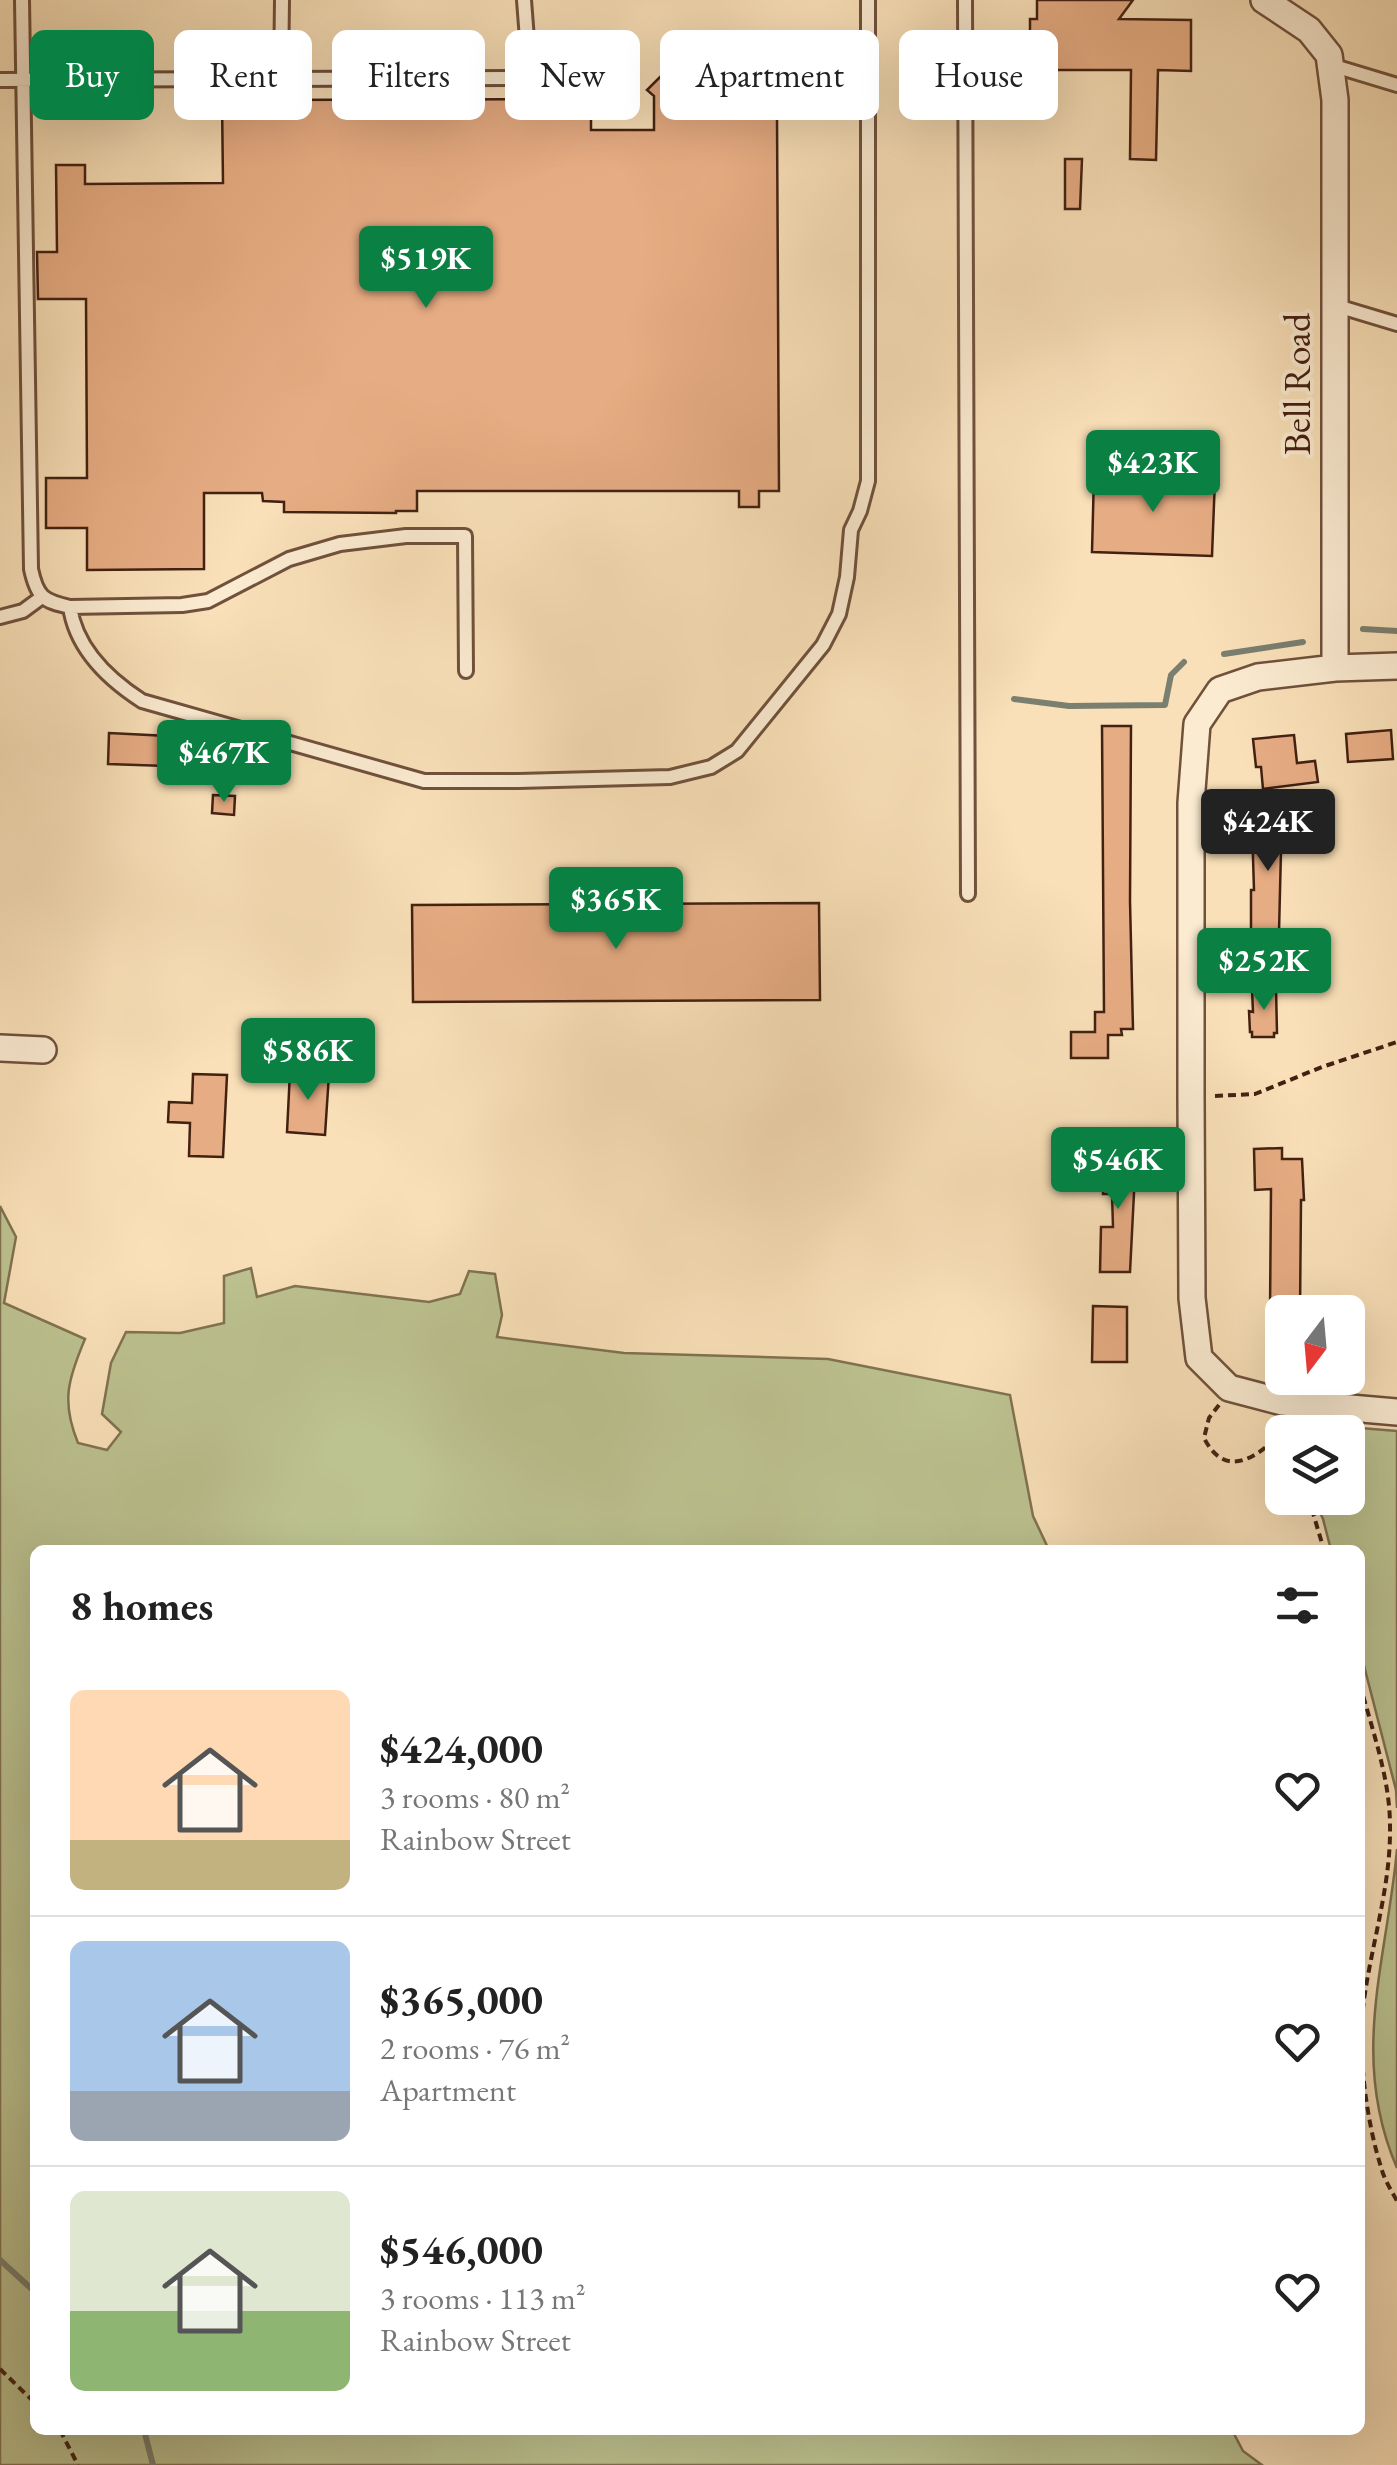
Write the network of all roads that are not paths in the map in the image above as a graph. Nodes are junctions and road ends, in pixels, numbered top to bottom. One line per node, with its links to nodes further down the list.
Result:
1 (22, 0): 12 (lane)
2 (282, 0): 7 (lane)
3 (524, 0): 10 (lane)
4 (868, 0): 17 (lane)
5 (965, 0): 22 (lane)
6 (1264, 0): 8 (street)
7 (282, 30)
8 (1330, 65): 13 (lane); 14 (street, Bell Road)
9 (174, 79): 12 (lane)
10 (312, 79)
11 (0, 80): 12 (lane)
12 (22, 80): 16 (lane)
13 (1397, 85)
14 (1334, 306): 15 (lane); 20 (street, Bell Road)
15 (1397, 324)
16 (42, 597): 17 (lane); 18 (lane)
17 (70, 607): 21 (lane)
18 (0, 616)
19 (1397, 666): 20 (street)
20 (1335, 668): 25 (street)
21 (466, 671)
22 (968, 894)
23 (0, 1048): 24 (street)
24 (43, 1050)
25 (1397, 1412)

